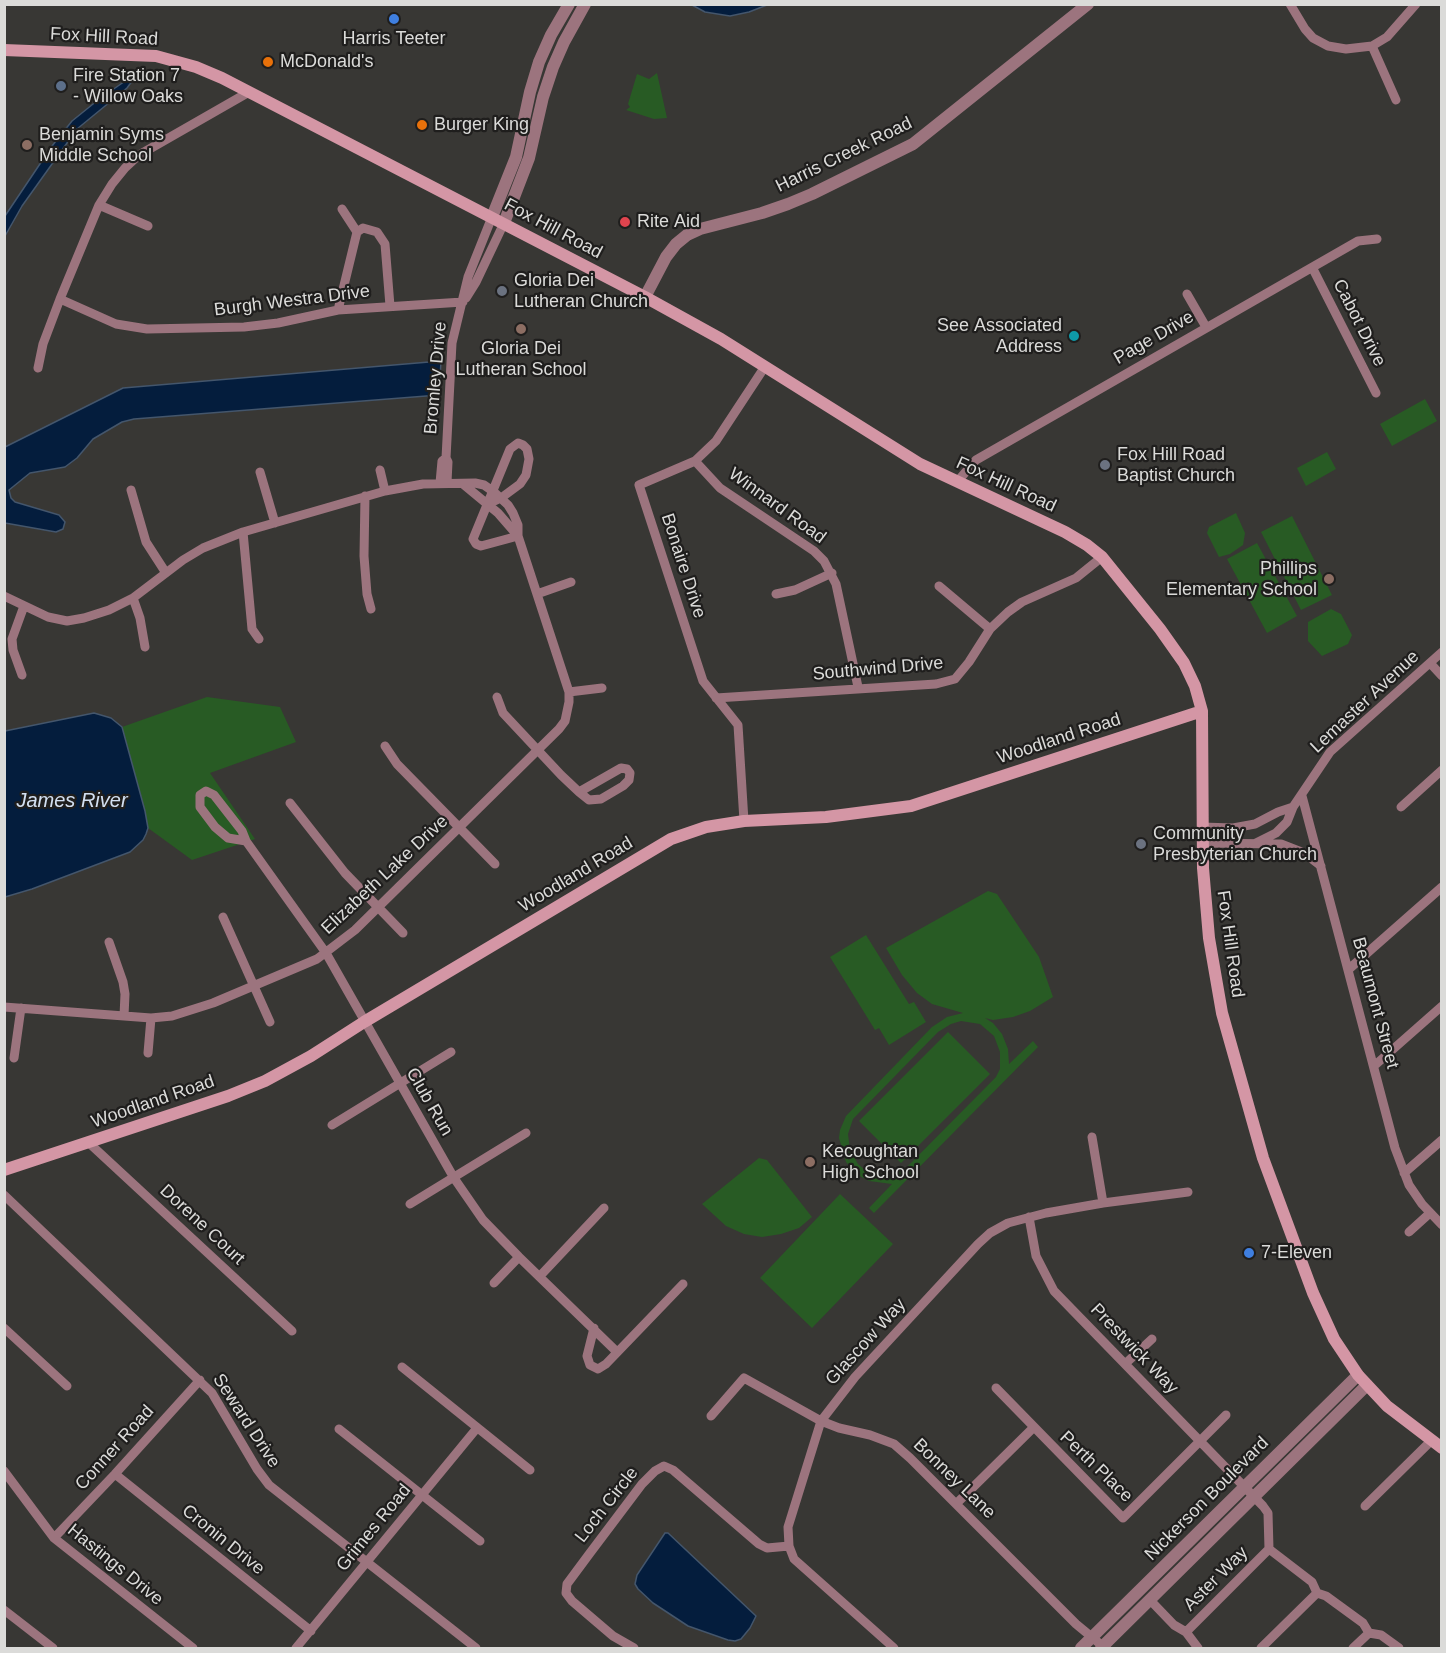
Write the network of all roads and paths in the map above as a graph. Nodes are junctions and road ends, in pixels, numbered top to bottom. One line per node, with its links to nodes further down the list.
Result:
1 (569, 4): 12 (street)
2 (585, 4): 13 (street)
3 (1088, 4): 19 (street, Harris Creek Road)
4 (1290, 4): 6 (street)
5 (1416, 4): 6 (street)
6 (1372, 46): 9 (street)
7 (4, 50): 8 (main road, Fox Hill Road)
8 (249, 92): 10 (street); 12 (main road, Fox Hill Road)
9 (1396, 100)
10 (99, 205): 14 (street); 20 (street)
11 (342, 209): 15 (street)
12 (492, 217): 13 (main road, Fox Hill Road); 21 (street, Bromley Drive)
13 (504, 223): 19 (main road, Fox Hill Road); 21 (street, Bromley Drive)
14 (147, 226)
15 (357, 232): 22 (street); 23 (street)
16 (1377, 239): 17 (street, Page Drive)
17 (1313, 268): 24 (street, Page Drive); 27 (street, Cabot Drive)
18 (1187, 294): 24 (street)
19 (645, 297): 26 (main road, Fox Hill Road)
20 (60, 299): 23 (street, Burgh Westra Drive); 25 (street)
21 (463, 302): 22 (street, Burgh Westra Drive); 32 (street, Bromley Drive)
22 (390, 306): 23 (street, Burgh Westra Drive)
23 (338, 310)
24 (1206, 327): 31 (street, Page Drive)
25 (38, 368)
26 (765, 368): 28 (street, Bonaire Drive); 31 (main road, Fox Hill Road)
27 (1376, 393)
28 (695, 460): 44 (street, Winnard Road); 64 (street, Bonaire Drive)
29 (380, 470): 35 (street)
30 (260, 472): 39 (street)
31 (957, 482): 42 (main road, Fox Hill Road)
32 (443, 483): 33 (street); 35 (street)
33 (463, 484): 36 (street); 38 (street, Elizabeth Lake Drive)
34 (131, 490): 43 (street)
35 (385, 491): 37 (street)
36 (497, 495): 36 (street); 38 (street); 41 (street, Elizabeth Lake Drive)
37 (365, 496): 39 (street); 52 (street)
38 (488, 504): 41 (street, Elizabeth Lake Drive); 41 (street)
39 (275, 523): 40 (street)
40 (243, 532): 43 (street); 54 (street)
41 (518, 536): 47 (street, Elizabeth Lake Drive)
42 (1102, 557): 53 (street, Southwind Drive); 65 (main road, Fox Hill Road)
43 (166, 573): 50 (street)
44 (832, 573): 48 (street); 60 (street, Winnard Road)
45 (571, 582): 47 (street)
46 (939, 586): 53 (street)
47 (537, 594): 62 (street, Elizabeth Lake Drive)
48 (776, 594)
49 (4, 596): 51 (street)
50 (133, 598): 51 (street); 55 (street)
51 (24, 606): 58 (street)
52 (371, 609)
53 (990, 629): 60 (street, Southwind Drive)
54 (259, 639)
55 (145, 647)
56 (1442, 652): 57 (street, Lemaster Avenue)
57 (1430, 663): 59 (street); 70 (street, Lemaster Avenue)
58 (22, 675)
59 (1442, 676)
60 (858, 687): 64 (street, Southwind Drive)
61 (602, 688): 62 (street)
62 (569, 692): 67 (street, Elizabeth Lake Drive)
63 (497, 697): 67 (street)
64 (716, 698): 74 (street, Bonaire Drive)
65 (1202, 711): 74 (main road, Woodland Road); 76 (main road, Fox Hill Road)
66 (385, 746): 75 (street)
67 (538, 750): 69 (street); 75 (street, Elizabeth Lake Drive)
68 (1442, 770): 73 (street)
69 (579, 792): 69 (street)
70 (1302, 796): 72 (street, Lemaster Avenue); 81 (street, Beaumont Street)
71 (290, 802): 83 (street)
72 (1293, 807): 76 (street, Lemaster Avenue); 79 (street, Lemaster Avenue)
73 (1401, 807)
74 (744, 821): 96 (main road, Woodland Road)
75 (460, 827): 80 (street); 83 (street, Elizabeth Lake Drive)
76 (1202, 827): 78 (main road, Fox Hill Road)
77 (246, 841): 77 (street, Club Run); 87 (street, Club Run)
78 (1202, 843): 79 (street); 130 (main road, Fox Hill Road)
79 (1256, 843): 81 (street)
80 (495, 864)
81 (1321, 866): 88 (street, Beaumont Street)
82 (1442, 887): 88 (street)
83 (378, 907): 85 (street); 87 (street, Elizabeth Lake Drive)
84 (223, 917): 89 (street)
85 (403, 933)
86 (109, 942): 93 (street)
87 (326, 952): 89 (street, Elizabeth Lake Drive); 96 (street, Club Run)
88 (1349, 969): 100 (street, Beaumont Street)
89 (255, 986): 94 (street, Elizabeth Lake Drive); 95 (street)
90 (1442, 1006): 100 (street)
91 (4, 1007): 92 (street, Elizabeth Lake Drive)
92 (21, 1008): 93 (street, Elizabeth Lake Drive); 99 (street)
93 (124, 1016): 94 (street, Elizabeth Lake Drive)
94 (151, 1018): 98 (street)
95 (270, 1022)
96 (364, 1022): 101 (street, Club Run); 106 (main road, Woodland Road)
97 (451, 1052): 101 (street)
98 (148, 1053)
99 (14, 1058)
100 (1374, 1066): 108 (street, Beaumont Street)
101 (400, 1083): 102 (street); 109 (street, Club Run)
102 (332, 1125)
103 (526, 1133): 109 (street)
104 (1092, 1137): 112 (street)
105 (1442, 1140): 108 (street)
106 (89, 1143): 107 (main road, Woodland Road); 125 (street, Dorene Court)
107 (4, 1170)
108 (1404, 1173): 115 (street, Beaumont Street)
109 (454, 1178): 113 (street); 119 (street, Club Run)
110 (1188, 1192): 112 (street, Glascow Way)
111 (4, 1195): 131 (street, Seward Drive)
112 (1103, 1203): 116 (street, Glascow Way)
113 (410, 1204)
114 (604, 1208): 120 (street)
115 (1430, 1213): 117 (street, Beaumont Street); 118 (street)
116 (1029, 1217): 128 (street, Prestwick Way); 137 (street, Glascow Way)
117 (1442, 1225)
118 (1409, 1232)
119 (519, 1257): 120 (street, Club Run); 121 (street)
120 (540, 1276): 124 (street, Club Run)
121 (494, 1283)
122 (682, 1284): 127 (street)
123 (4, 1328): 133 (street)
124 (594, 1328): 127 (street, Club Run); 127 (street)
125 (292, 1331)
126 (1152, 1339): 128 (street)
127 (617, 1352)
128 (1125, 1364): 141 (street, Prestwick Way)
129 (402, 1367): 138 (street)
130 (1358, 1376): 132 (main road, Fox Hill Road); 146 (street, Nickerson Boulevard)
131 (200, 1380): 145 (street, Conner Road); 155 (street, Seward Drive)
132 (1367, 1385): 142 (main road, Fox Hill Road); 148 (street, Nickerson Boulevard)
133 (67, 1386)
134 (996, 1388): 139 (street, Perth Place)
135 (1226, 1415): 141 (street)
136 (711, 1416): 137 (street, Bonney Lane)
137 (821, 1421): 149 (street, Bonney Lane); 153 (street, Glascow Way)
138 (477, 1428): 143 (street); 147 (street, Grimes Road)
139 (1033, 1428): 141 (street, Perth Place); 149 (street)
140 (339, 1429): 147 (street)
141 (1200, 1441): 146 (street, Prestwick Way)
142 (1436, 1444): 150 (street)
143 (530, 1470)
144 (4, 1471): 151 (street, Hastings Drive)
145 (115, 1474): 151 (street, Conner Road); 159 (street, Cronin Drive)
146 (1245, 1487): 148 (street, Prestwick Way); 162 (street, Nickerson Boulevard)
147 (423, 1495): 152 (street); 155 (street, Grimes Road)
148 (1255, 1496): 154 (street); 157 (street, Nickerson Boulevard)
149 (956, 1504): 162 (street, Bonney Lane)
150 (1365, 1506)
151 (54, 1538): 164 (street, Hastings Drive)
152 (480, 1540)
153 (789, 1546): 167 (street, Loch Circle); 168 (street)
154 (1269, 1549): 156 (street); 160 (street, Aster Way)
155 (367, 1563): 159 (street, Grimes Road); 166 (street, Seward Drive)
156 (1317, 1593): 161 (street); 172 (street)
157 (1150, 1600): 160 (street); 170 (street, Nickerson Boulevard)
158 (4, 1610): 163 (street)
159 (311, 1631): 165 (street, Grimes Road)
160 (1186, 1632): 171 (street)
161 (1369, 1633): 173 (street); 174 (street)
162 (1092, 1638): 169 (street, Nickerson Boulevard); 170 (street, Bonney Lane)
163 (52, 1648)
164 (193, 1648)
165 (296, 1648)
166 (476, 1648)
167 (634, 1648)
168 (894, 1648)
169 (1081, 1648)
170 (1103, 1648)
171 (1198, 1648)
172 (1261, 1648)
173 (1353, 1648)
174 (1399, 1648)

